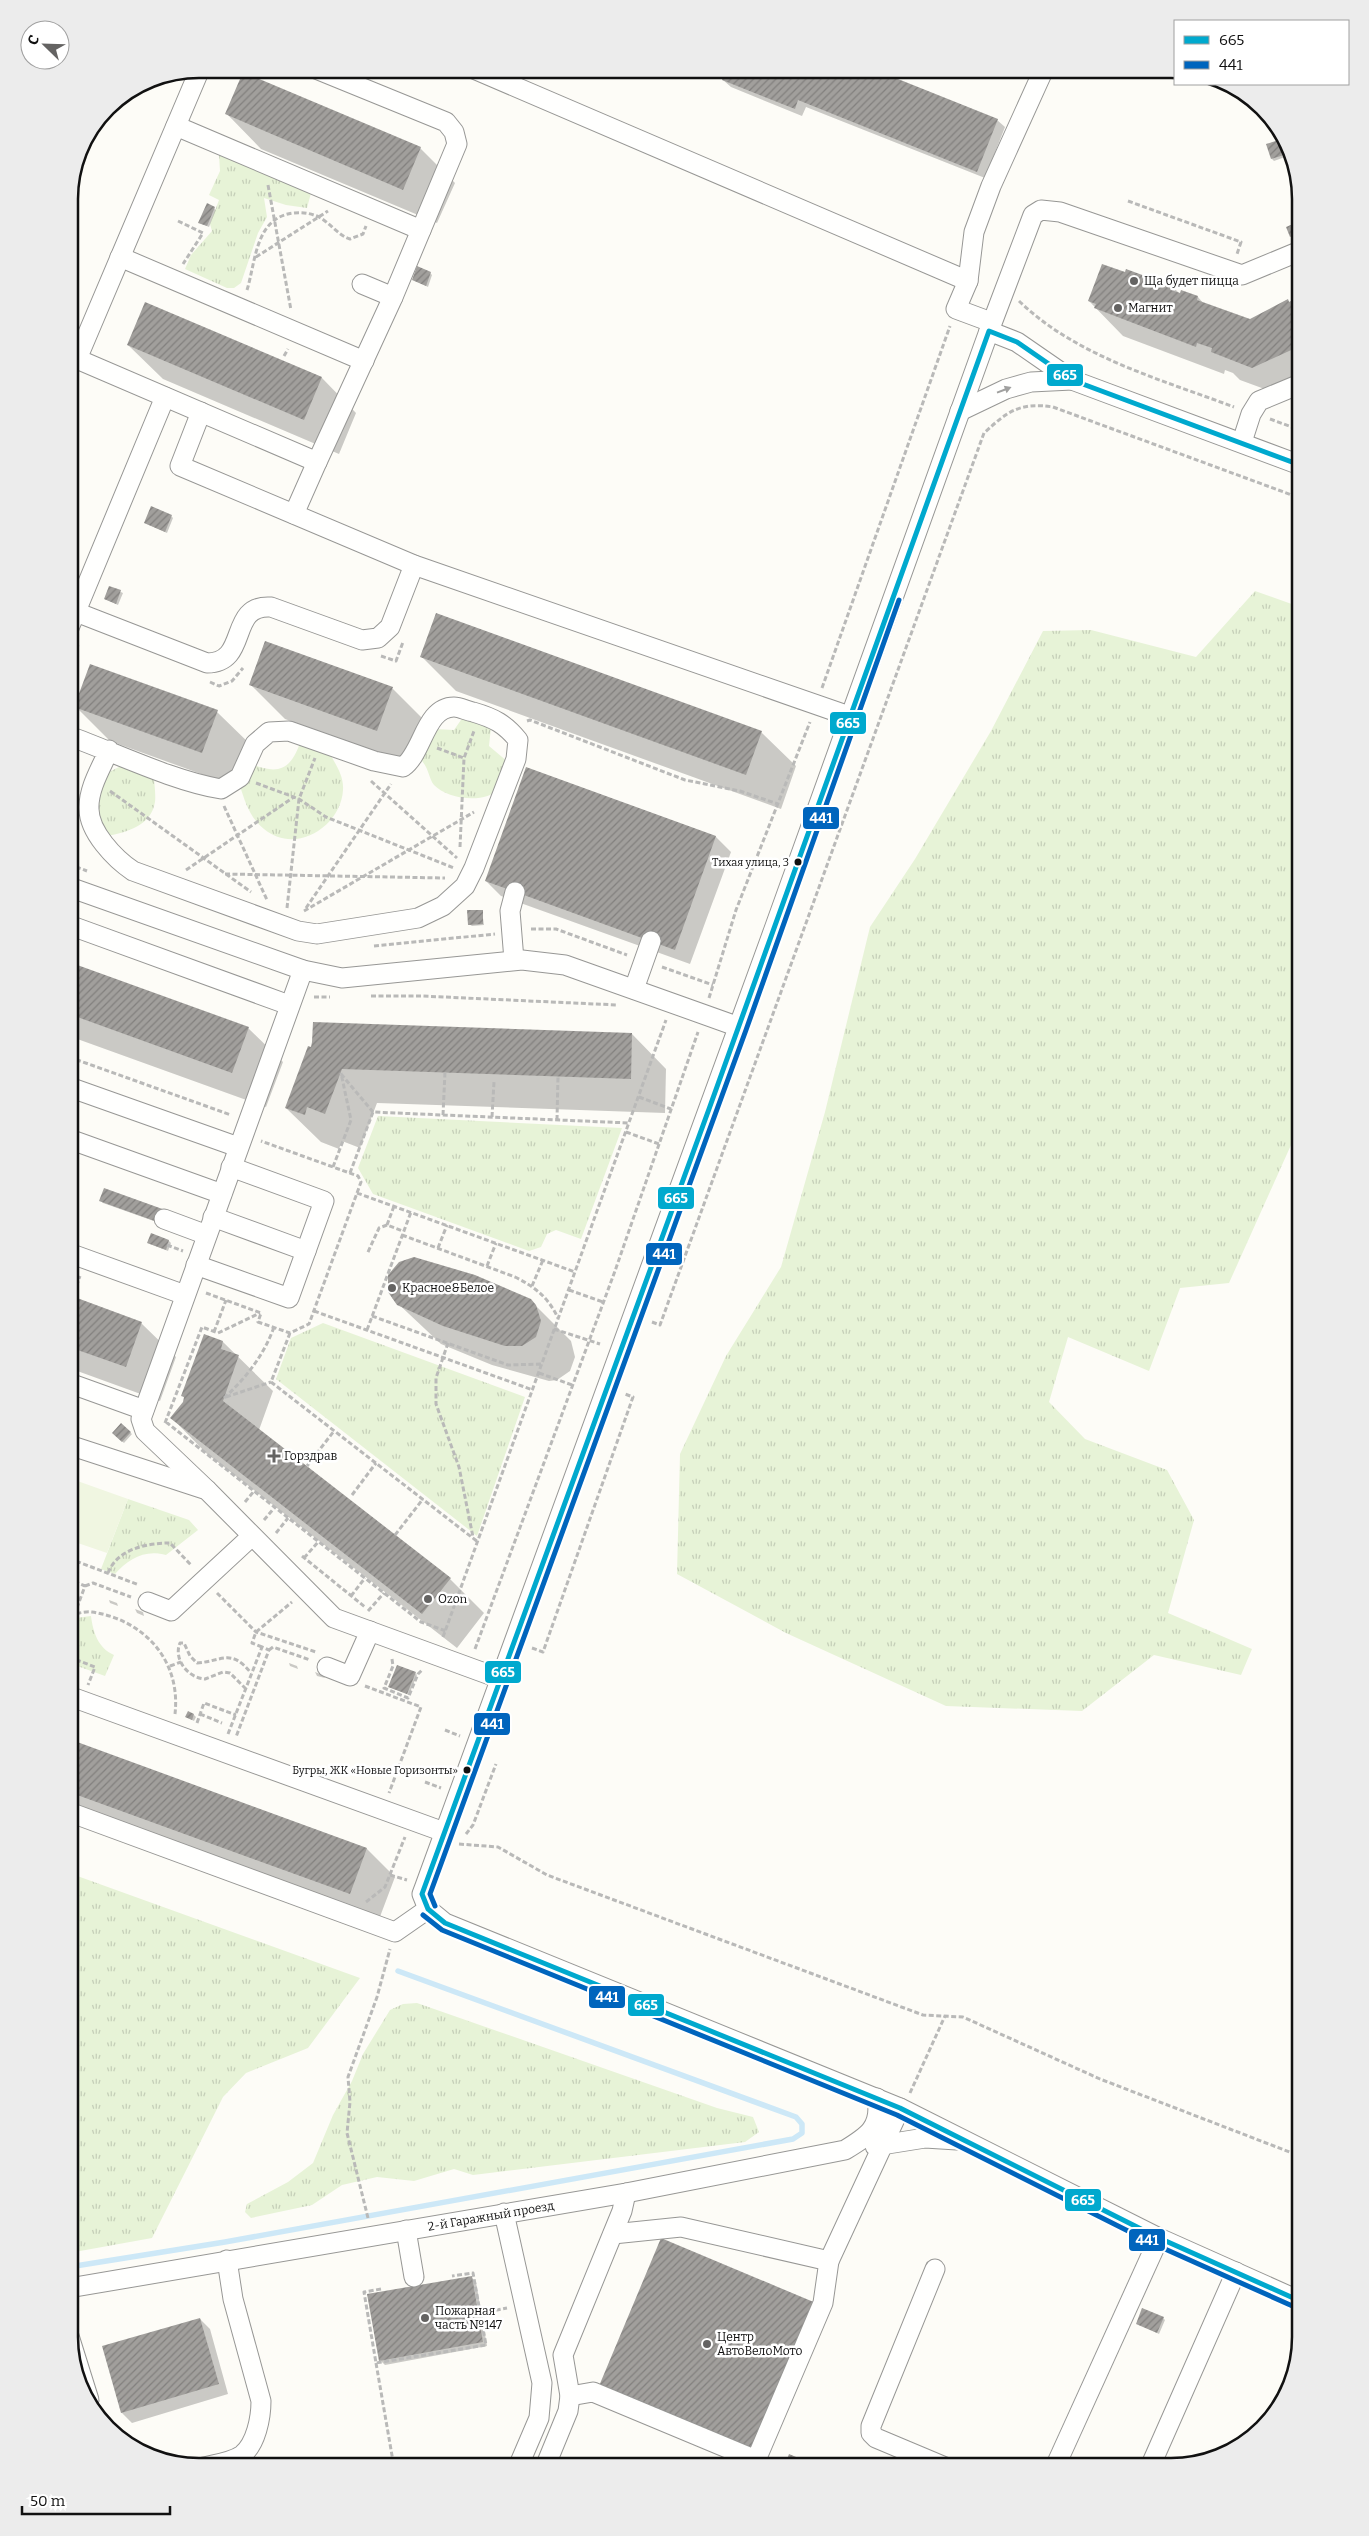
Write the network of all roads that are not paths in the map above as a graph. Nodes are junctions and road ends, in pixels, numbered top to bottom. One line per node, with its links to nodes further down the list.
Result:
1 (196, 78): 5 (street)
2 (338, 78): 6 (street)
3 (495, 78): 9 (street)
4 (1040, 78): 9 (street)
5 (176, 126): 6 (street); 8 (street)
6 (421, 230): 11 (street)
7 (1292, 254): 12 (street)
8 (120, 256): 13 (street); 15 (street)
9 (968, 281): 12 (street)
10 (362, 284): 11 (street)
11 (393, 297): 15 (street)
12 (990, 327): 16 (street); 19 (street)
13 (78, 357)
14 (78, 359): 18 (street)
15 (364, 361): 22 (street)
16 (1072, 380): 19 (street, one-way to 16); 21 (street)
17 (1292, 387): 21 (street)
18 (165, 397): 20 (street); 26 (street)
19 (960, 411): 28 (street)
20 (202, 412): 22 (street); 24 (street)
21 (1242, 442): 23 (street)
22 (317, 462): 24 (street)
23 (1292, 462)
24 (294, 514): 25 (street)
25 (414, 565): 27 (street); 28 (street)
26 (78, 606)
27 (78, 622)
28 (849, 716): 39 (street)
29 (78, 739): 30 (street)
30 (109, 750): 30 (street)
31 (78, 890): 36 (street)
32 (515, 892): 35 (street)
33 (78, 929): 38 (street)
34 (651, 941): 37 (street)
35 (514, 960): 36 (street); 37 (street)
36 (303, 970): 38 (street)
37 (634, 989): 39 (street)
38 (289, 1005): 42 (street)
39 (739, 1027): 59 (street)
40 (78, 1090): 42 (street)
41 (78, 1142): 44 (street)
42 (238, 1147): 43 (street)
43 (231, 1167): 44 (street); 47 (street)
44 (222, 1194): 46 (street)
45 (164, 1219): 46 (street)
46 (210, 1226): 47 (street); 49 (street)
47 (306, 1251): 49 (street)
48 (78, 1256): 50 (street)
49 (196, 1265): 50 (street)
50 (193, 1297): 52 (street)
51 (78, 1386): 52 (street)
52 (144, 1410): 54 (street)
53 (78, 1448): 54 (street)
54 (207, 1490): 55 (street)
55 (261, 1529): 56 (street); 57 (street)
56 (145, 1594)
57 (373, 1624): 58 (street); 59 (street)
58 (322, 1660)
59 (500, 1680): 62 (street)
60 (78, 1699): 62 (street)
61 (78, 1815): 63 (street)
62 (452, 1838): 63 (street)
63 (428, 1910): 64 (street)
64 (877, 2098): 65 (street); 68 (street, 2-й Гаражный проезд)
65 (900, 2108): 66 (street); 67 (street)
66 (966, 2141): 67 (street); 73 (street)
67 (883, 2145): 68 (street); 75 (street)
68 (845, 2150): 69 (street, 2-й Гаражный проезд)
69 (626, 2193): 70 (street, 2-й Гаражный проезд); 72 (street)
70 (504, 2213): 71 (street, 2-й Гаражный проезд); 83 (street)
71 (406, 2230): 74 (street, 2-й Гаражный проезд); 78 (street)
72 (613, 2234): 75 (street); 81 (street)
73 (1159, 2238): 77 (street); 88 (street)
74 (227, 2260): 79 (street, 2-й Гаражный проезд); 82 (street)
75 (829, 2261): 86 (street)
76 (935, 2269): 87 (street)
77 (1236, 2272): 80 (street); 89 (street)
78 (414, 2277)
79 (78, 2286)
80 (1292, 2297)
81 (570, 2396): 84 (street); 85 (street)
82 (233, 2458)
83 (522, 2458)
84 (549, 2458)
85 (751, 2458)
86 (757, 2458)
87 (924, 2458)
88 (1059, 2458)
89 (1154, 2458)

